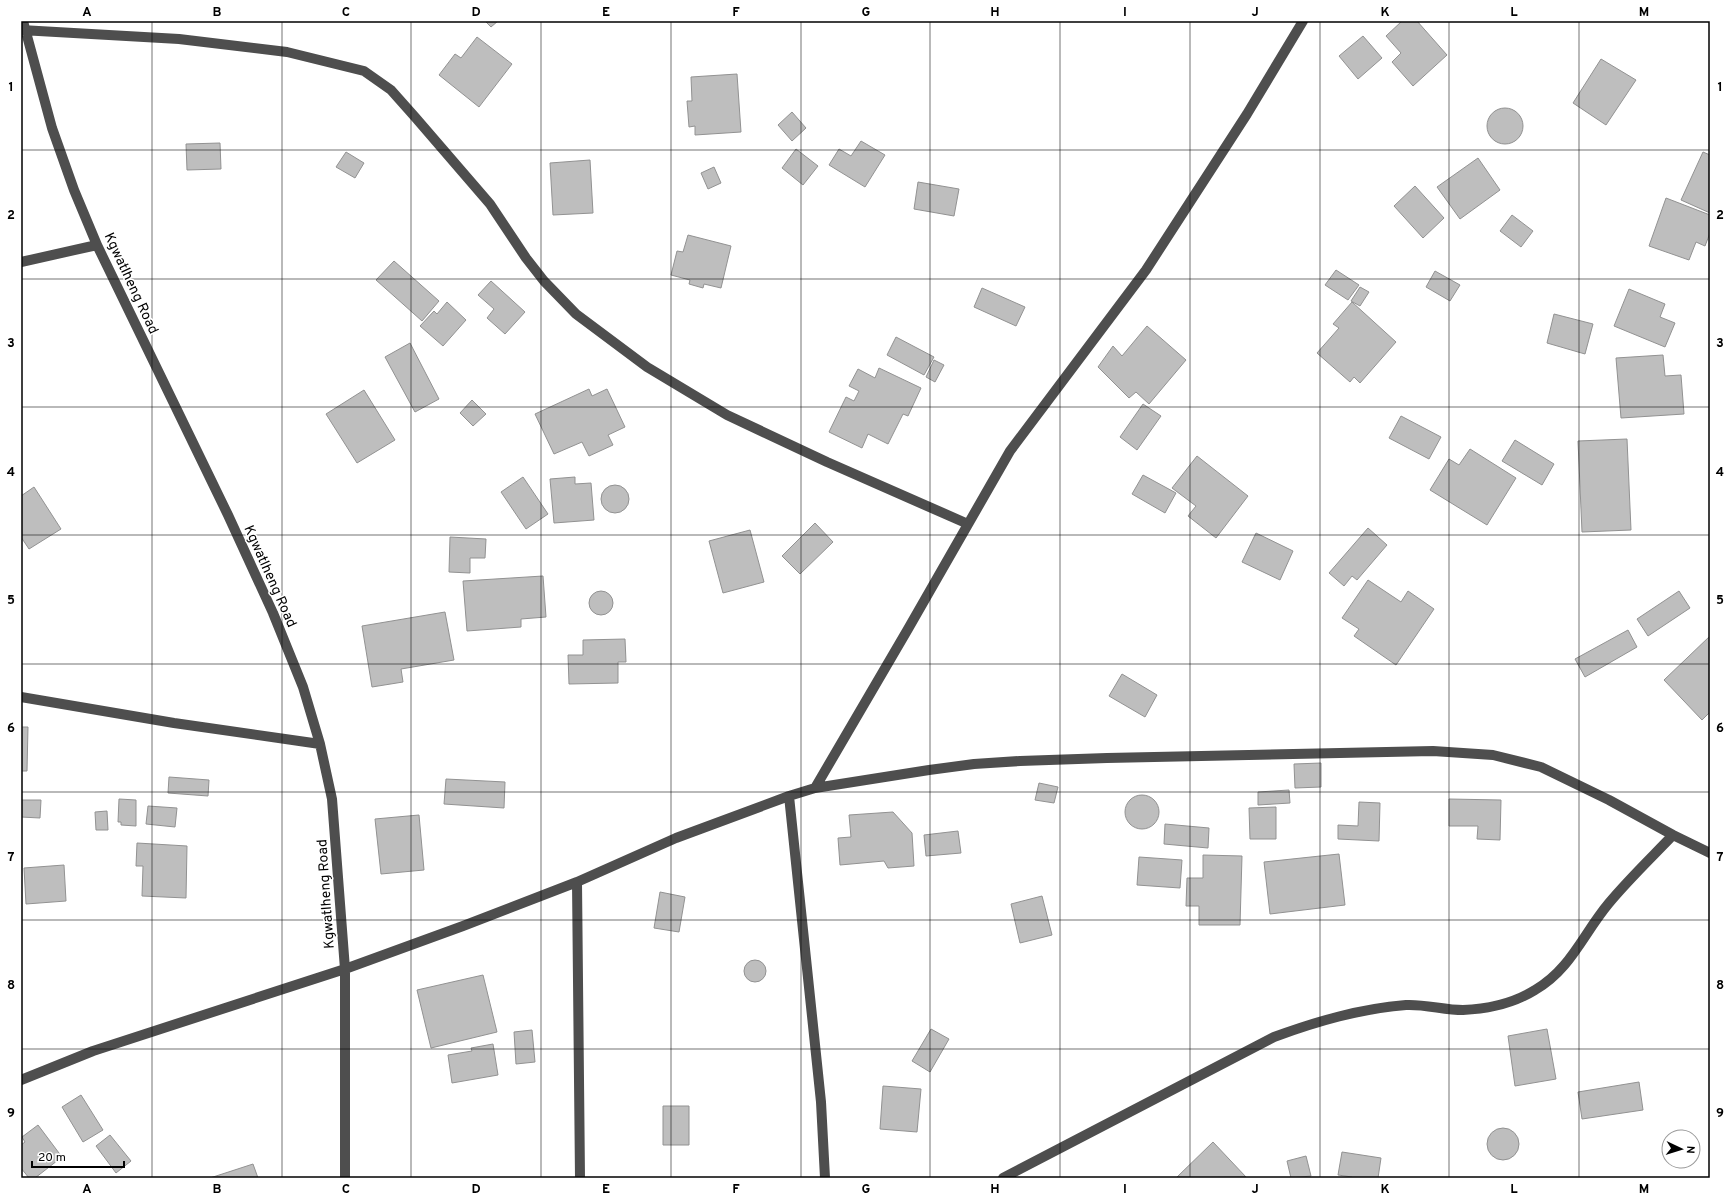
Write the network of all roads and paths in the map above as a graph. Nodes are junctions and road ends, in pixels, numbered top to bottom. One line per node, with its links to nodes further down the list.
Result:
1 (1302, 21): 5 (street)
2 (23, 27): 3 (street, Kgwatlheng Road); 5 (street)
3 (97, 245): 4 (street); 7 (street, Kgwatlheng Road)
4 (21, 262)
5 (968, 524): 8 (street)
6 (21, 697): 7 (street)
7 (320, 744): 13 (street, Kgwatlheng Road)
8 (815, 788): 9 (street); 10 (street)
9 (789, 796): 12 (street); 17 (street)
10 (1673, 835): 11 (street); 18 (street)
11 (1710, 853)
12 (577, 882): 13 (street); 16 (street)
13 (345, 969): 14 (street); 15 (street, Kgwatlheng Road)
14 (21, 1080)
15 (345, 1178)
16 (580, 1178)
17 (825, 1178)
18 (1003, 1178)

